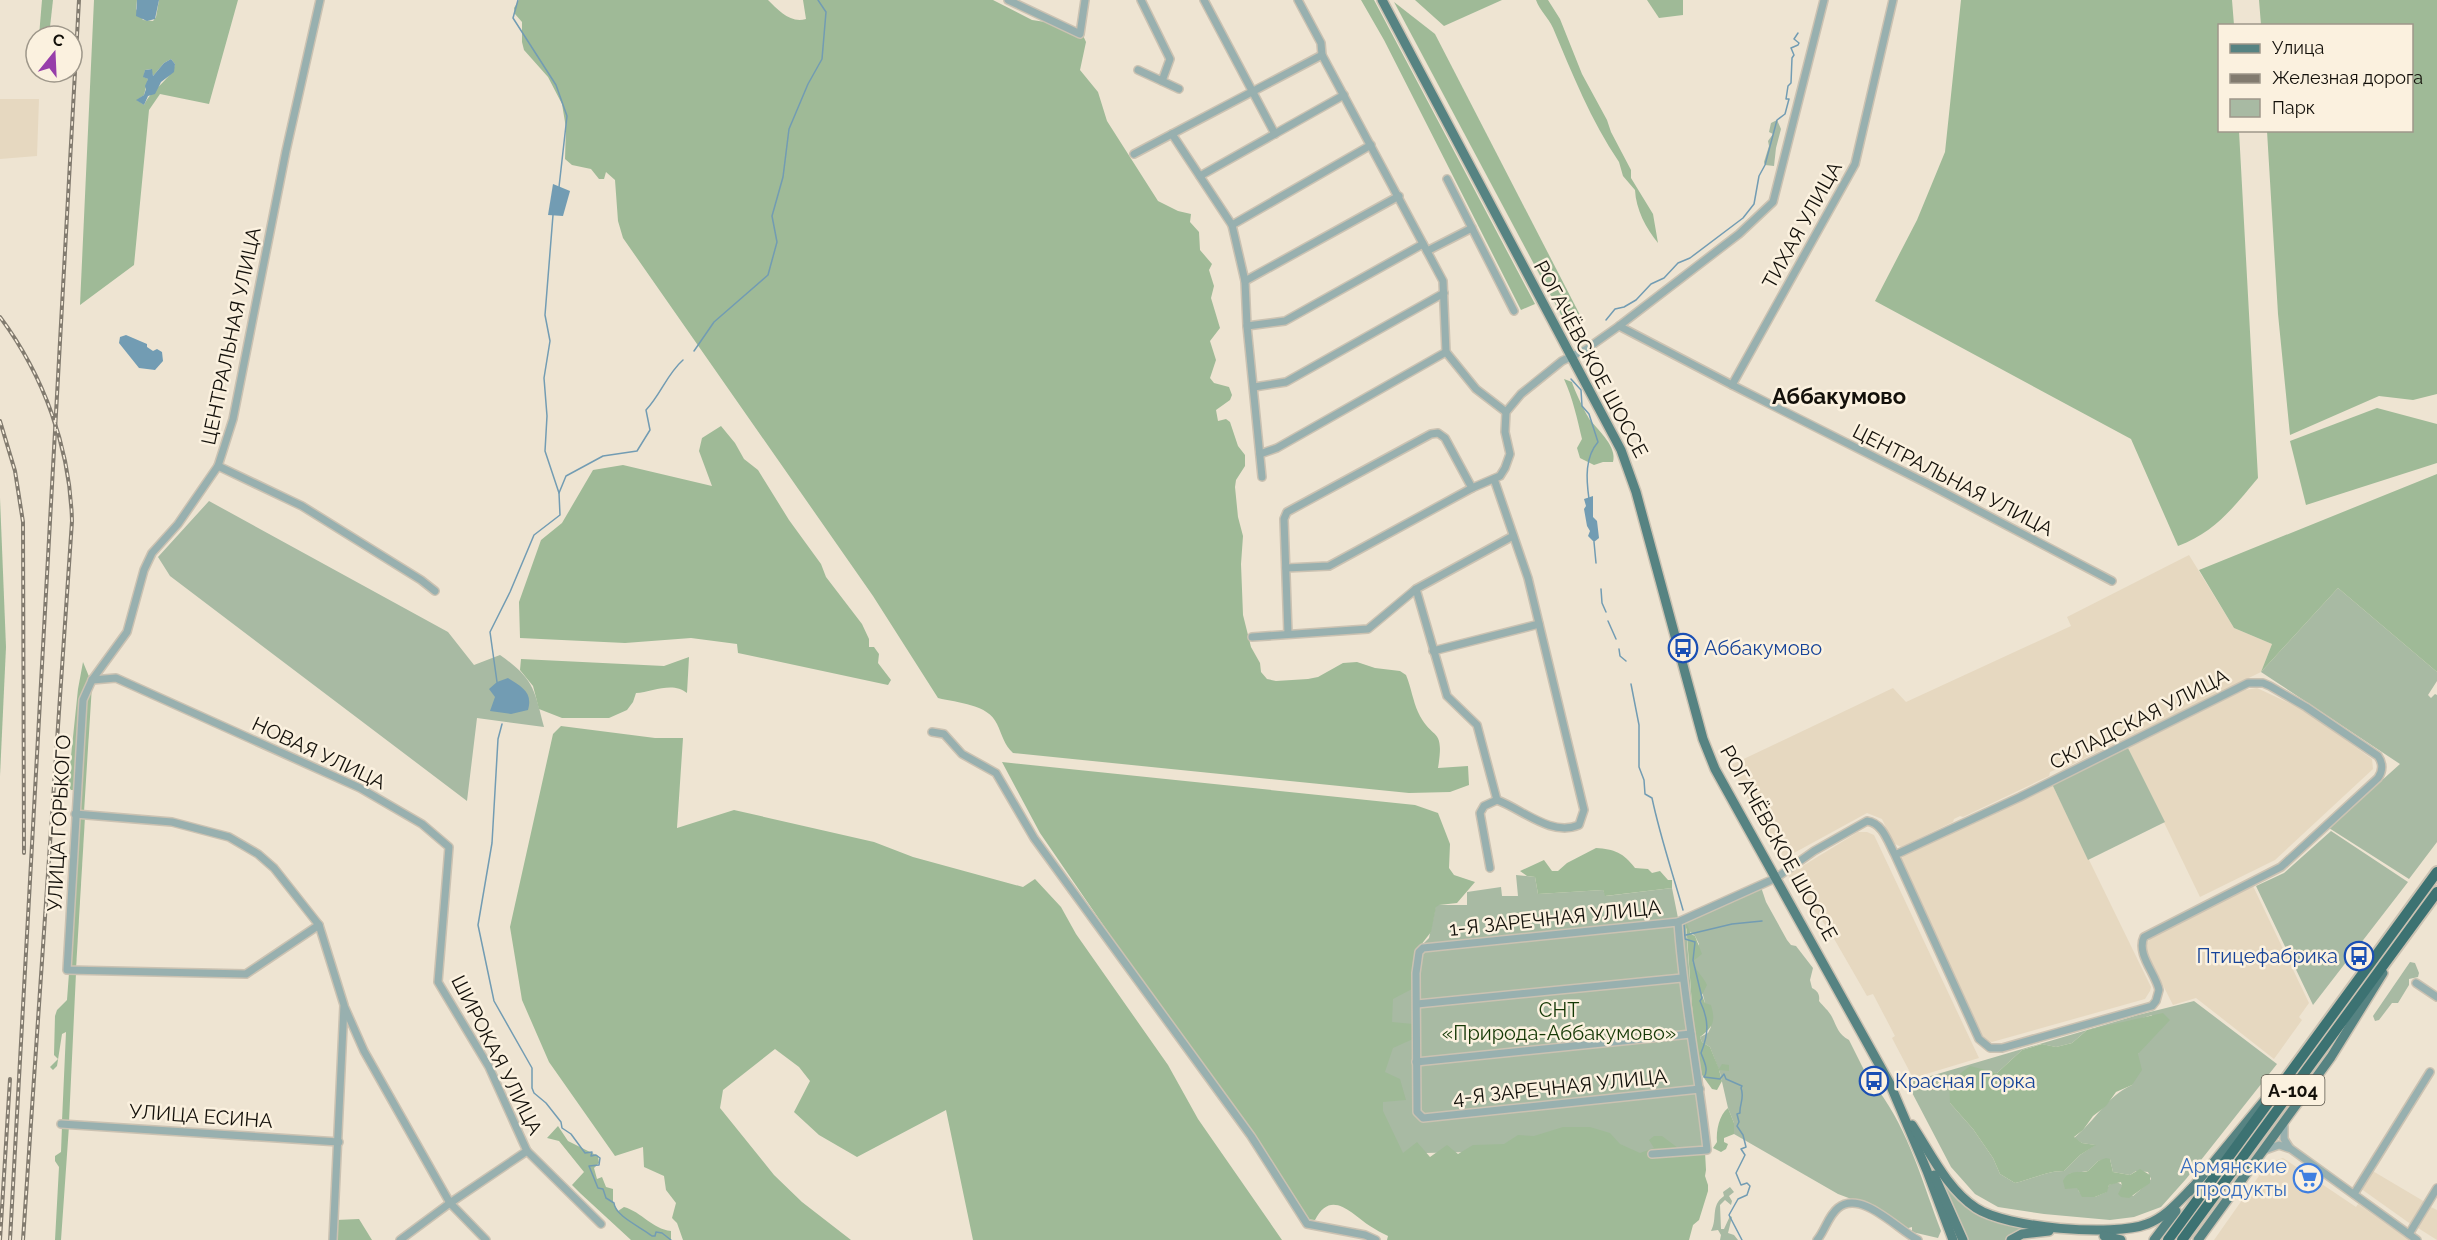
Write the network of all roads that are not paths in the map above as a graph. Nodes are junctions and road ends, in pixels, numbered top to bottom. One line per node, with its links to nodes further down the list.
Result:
1 (1008, 0): 2 (street)
2 (1085, 0)
3 (1141, 0): 12 (street)
4 (1204, 0): 14 (street)
5 (1298, 0): 10 (street)
6 (1382, 0): 32 (main road, РОГАЧЁВСКОЕ ШОССЕ)
7 (1824, 0): 30 (street)
8 (1893, 0): 33 (street, ТИХАЯ УЛИЦА)
9 (320, 1): 37 (street, ЦЕНТРАЛЬНАЯ УЛИЦА)
10 (1322, 55): 14 (street); 15 (street)
11 (1138, 70): 12 (street)
12 (1162, 81): 13 (street)
13 (1179, 89)
14 (1253, 91): 16 (street); 17 (street)
15 (1344, 96): 17 (street); 18 (street)
16 (1172, 134): 19 (street); 20 (street)
17 (1275, 134): 20 (street)
18 (1371, 145): 22 (street); 23 (street)
19 (1134, 154)
20 (1200, 176): 23 (street)
21 (1447, 179): 24 (street)
22 (1399, 196): 25 (street); 26 (street)
23 (1232, 225): 26 (street)
24 (1472, 228): 25 (street); 28 (street)
25 (1425, 248): 27 (street); 29 (street)
26 (1245, 281): 29 (street)
27 (1444, 294): 31 (street); 34 (street)
28 (1514, 310)
29 (1247, 326): 34 (street)
30 (1619, 326): 32 (street); 33 (street, ЦЕНТРАЛЬНАЯ УЛИЦА)
31 (1446, 352): 35 (street); 36 (street)
32 (1570, 356): 35 (street); 57 (main road, РОГАЧЁВСКОЕ ШОССЕ)
33 (1732, 386): 43 (street, ЦЕНТРАЛЬНАЯ УЛИЦА)
34 (1254, 387): 36 (street)
35 (1506, 412): 39 (street)
36 (1260, 454): 38 (street)
37 (218, 466): 45 (street); 50 (street, ЦЕНТРАЛЬНАЯ УЛИЦА)
38 (1262, 477)
39 (1494, 479): 40 (street); 41 (street)
40 (1472, 488): 42 (street); 42 (street)
41 (1513, 536): 44 (street); 46 (street)
42 (1286, 568): 47 (street)
43 (2112, 581)
44 (1416, 589): 47 (street); 49 (street)
45 (435, 591)
46 (1539, 624): 49 (street); 52 (street)
47 (1288, 633): 48 (street)
48 (1252, 637)
49 (1433, 651): 52 (street)
50 (92, 680): 53 (street, УЛИЦА ГОРЬКОГО); 61 (street, НОВАЯ УЛИЦА)
51 (932, 732): 92 (street)
52 (1497, 800): 55 (street)
53 (75, 814): 60 (street); 60 (street, УЛИЦА ГОРЬКОГО)
54 (1895, 855): 54 (street, СКЛАДСКАЯ УЛИЦА); 57 (street, СКЛАДСКАЯ УЛИЦА)
55 (1490, 868)
56 (2437, 872): 70 (highway, А-104)
57 (1776, 878): 59 (street, 1-Я ЗАРЕЧНАЯ УЛИЦА); 72 (main road, РОГАЧЁВСКОЕ ШОССЕ)
58 (2437, 892): 62 (highway, А-104)
59 (1678, 922): 63 (street); 66 (street, 1-Я ЗАРЕЧНАЯ УЛИЦА)
60 (319, 925): 67 (street)
61 (442, 926): 79 (street, ШИРОКАЯ УЛИЦА)
62 (2403, 939): 74 (main road); 100 (highway, А-104)
63 (1682, 978): 66 (street); 68 (street)
64 (2416, 983): 65 (street)
65 (2437, 997)
66 (1417, 1004): 69 (street)
67 (344, 1005): 77 (street); 85 (street)
68 (1691, 1034): 69 (street); 73 (street)
69 (1416, 1062): 73 (street, 4-Я ЗАРЕЧНАЯ УЛИЦА)
70 (2297, 1064): 82 (main road); 99 (highway, А-104)
71 (2430, 1072): 84 (street)
72 (1890, 1084): 76 (main road); 94 (main road, РОГАЧЁВСКОЕ ШОССЕ)
73 (1700, 1089): 81 (street)
74 (2285, 1121): 78 (street); 80 (main road)
75 (61, 1124): 77 (street, УЛИЦА ЕСИНА)
76 (1912, 1125): 82 (main road); 95 (main road)
77 (339, 1142): 89 (street)
78 (2291, 1149): 80 (street); 84 (street)
79 (527, 1151): 85 (street, ШИРОКАЯ УЛИЦА); 86 (street)
80 (2263, 1152): 101 (main road)
81 (1652, 1154)
82 (2193, 1187): 98 (main road)
83 (2437, 1188): 87 (street)
84 (2354, 1194): 87 (street)
85 (450, 1203): 90 (street, ШИРОКАЯ УЛИЦА); 91 (street)
86 (601, 1224)
87 (2409, 1234): 102 (street)
88 (1819, 1239): 93 (street)
89 (333, 1240)
90 (400, 1240)
91 (486, 1240)
92 (1376, 1240)
93 (1918, 1240)
94 (1952, 1240)
95 (1963, 1240)
96 (2011, 1240): 97 (main road)
97 (2121, 1240)
98 (2154, 1240)
99 (2169, 1240)
100 (2182, 1240)
101 (2198, 1240)
102 (2417, 1240)

